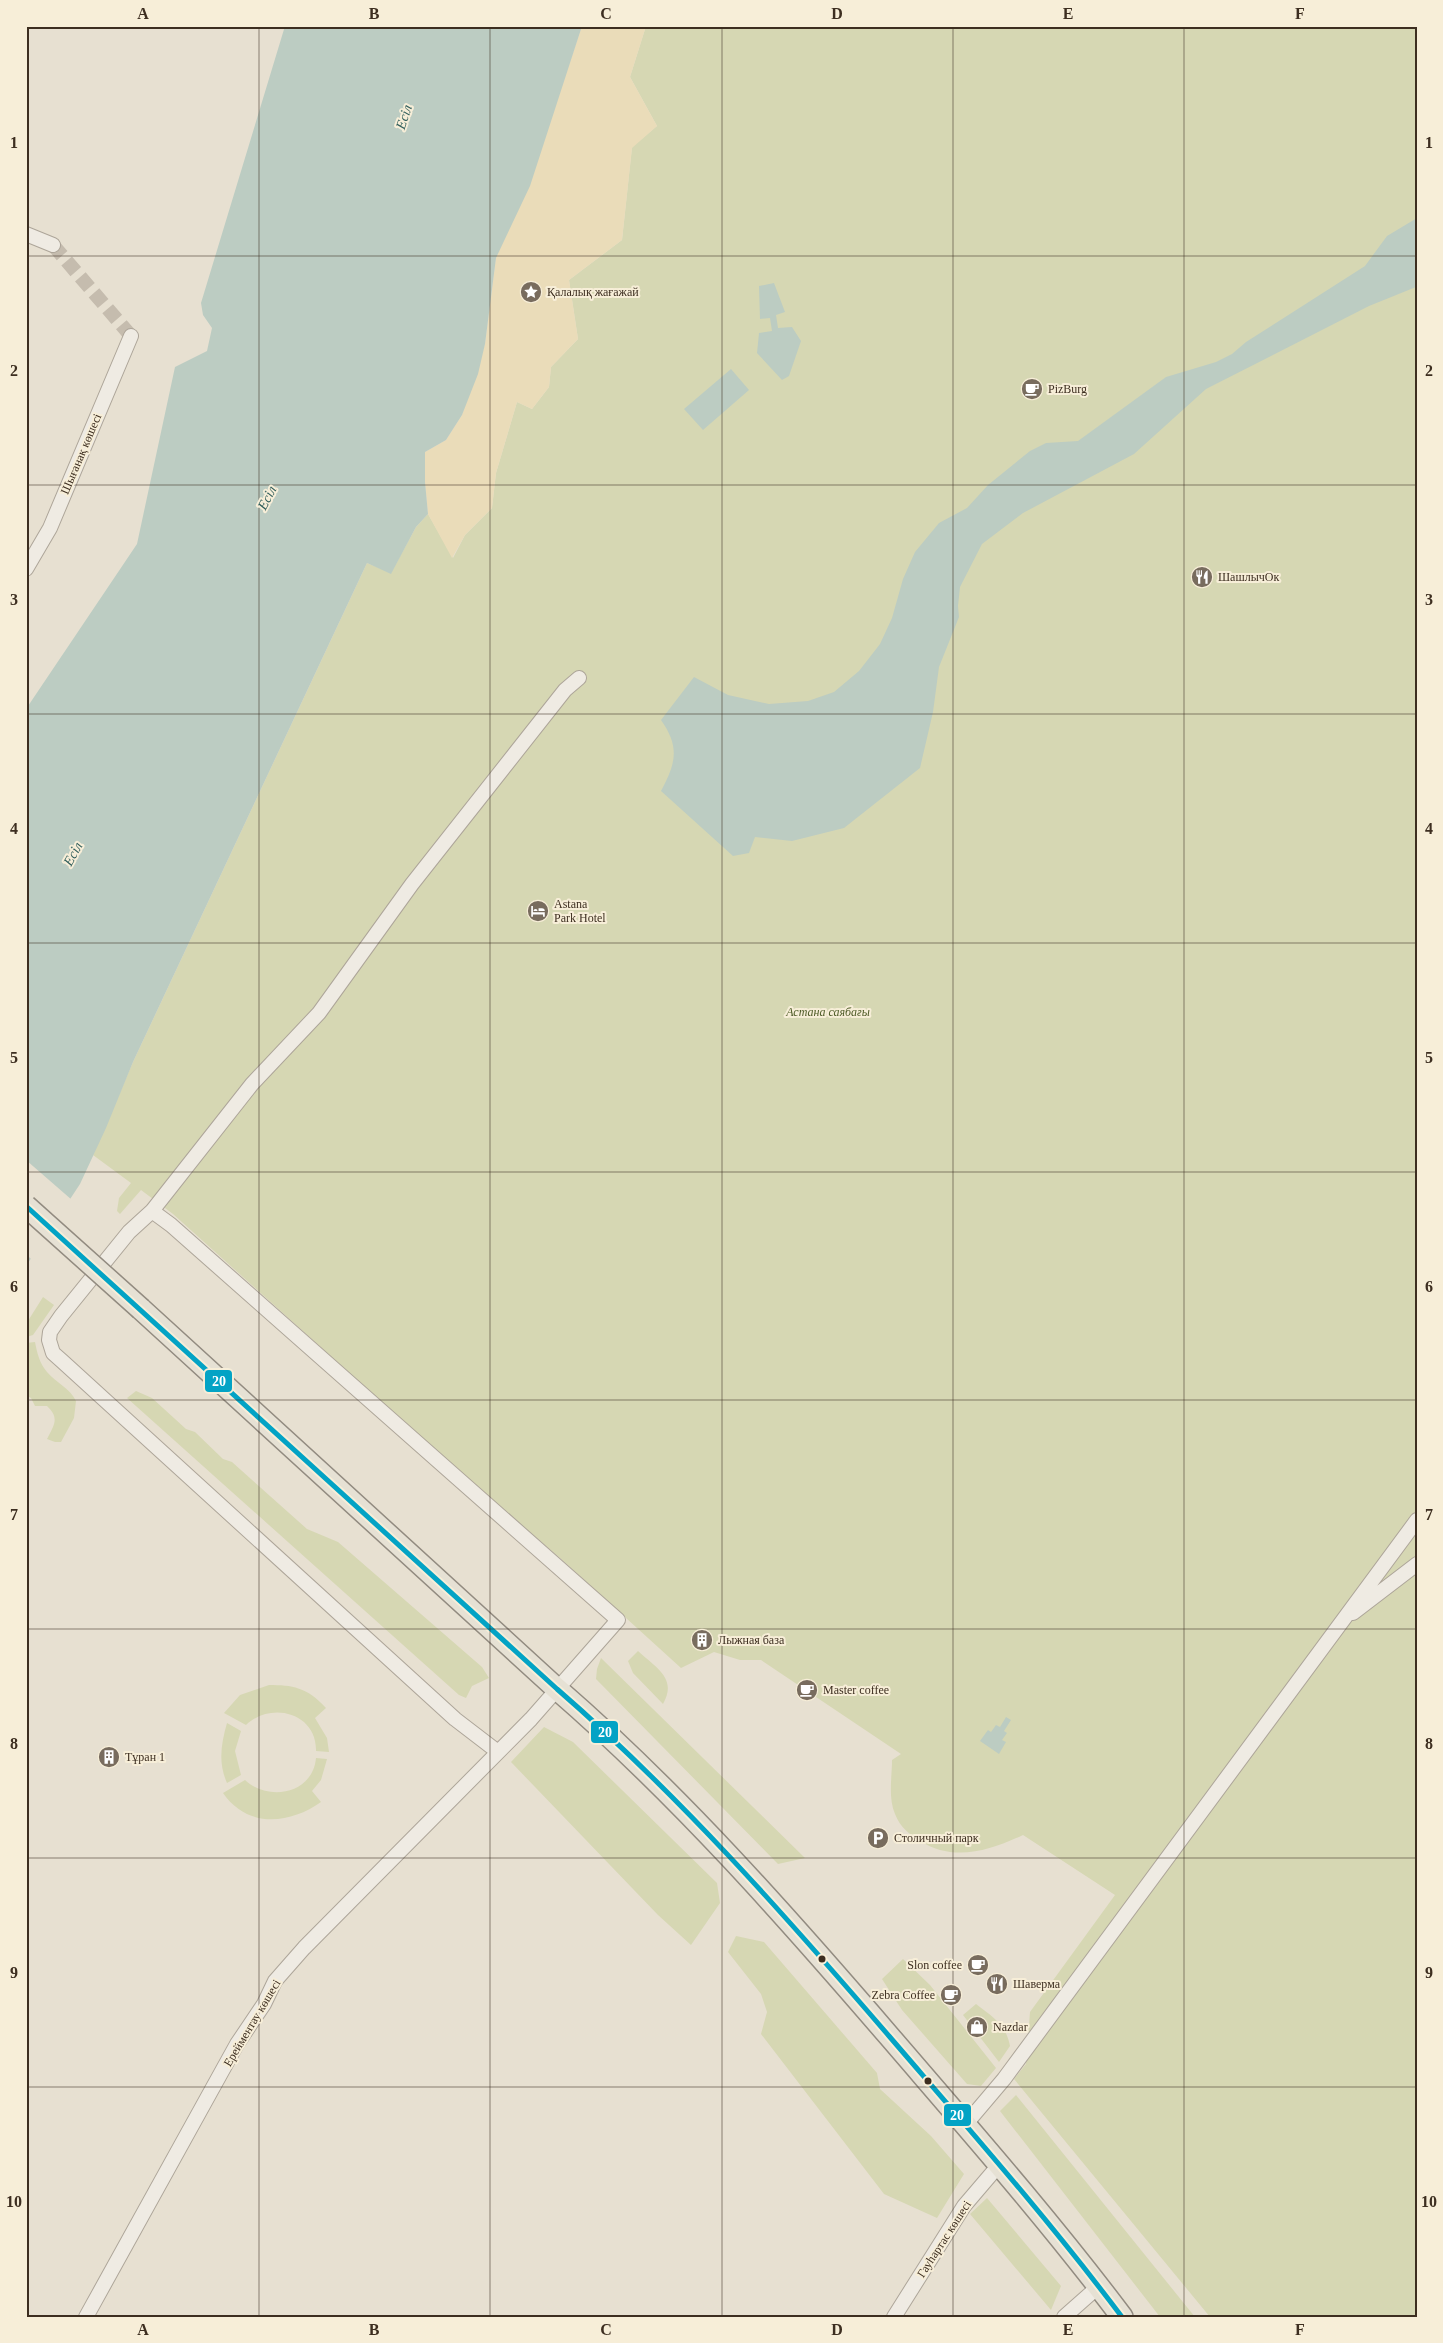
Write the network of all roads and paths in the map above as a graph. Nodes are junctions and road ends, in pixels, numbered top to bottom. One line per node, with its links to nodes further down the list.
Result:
1 (26, 234): 2 (street)
2 (53, 245)
3 (131, 336): 4 (street, Шығанақ көшесі)
4 (26, 569)
5 (579, 678): 7 (street)
6 (26, 1206): 11 (main road, bridge)
7 (152, 1211): 11 (street, Ерейментау көшесі); 12 (street)
8 (1417, 1520): 10 (street)
9 (1417, 1564): 10 (street)
10 (1342, 1621): 13 (street)
11 (557, 1689): 12 (street, Ерейментау көшесі); 13 (main road)
12 (498, 1752): 16 (street, Ерейментау көшесі)
13 (966, 2125): 14 (main road)
14 (999, 2165): 15 (main road); 17 (street, Гауhартас көшесі)
15 (1099, 2286): 18 (street); 19 (main road)
16 (86, 2317)
17 (894, 2317)
18 (1064, 2317)
19 (1122, 2317)

